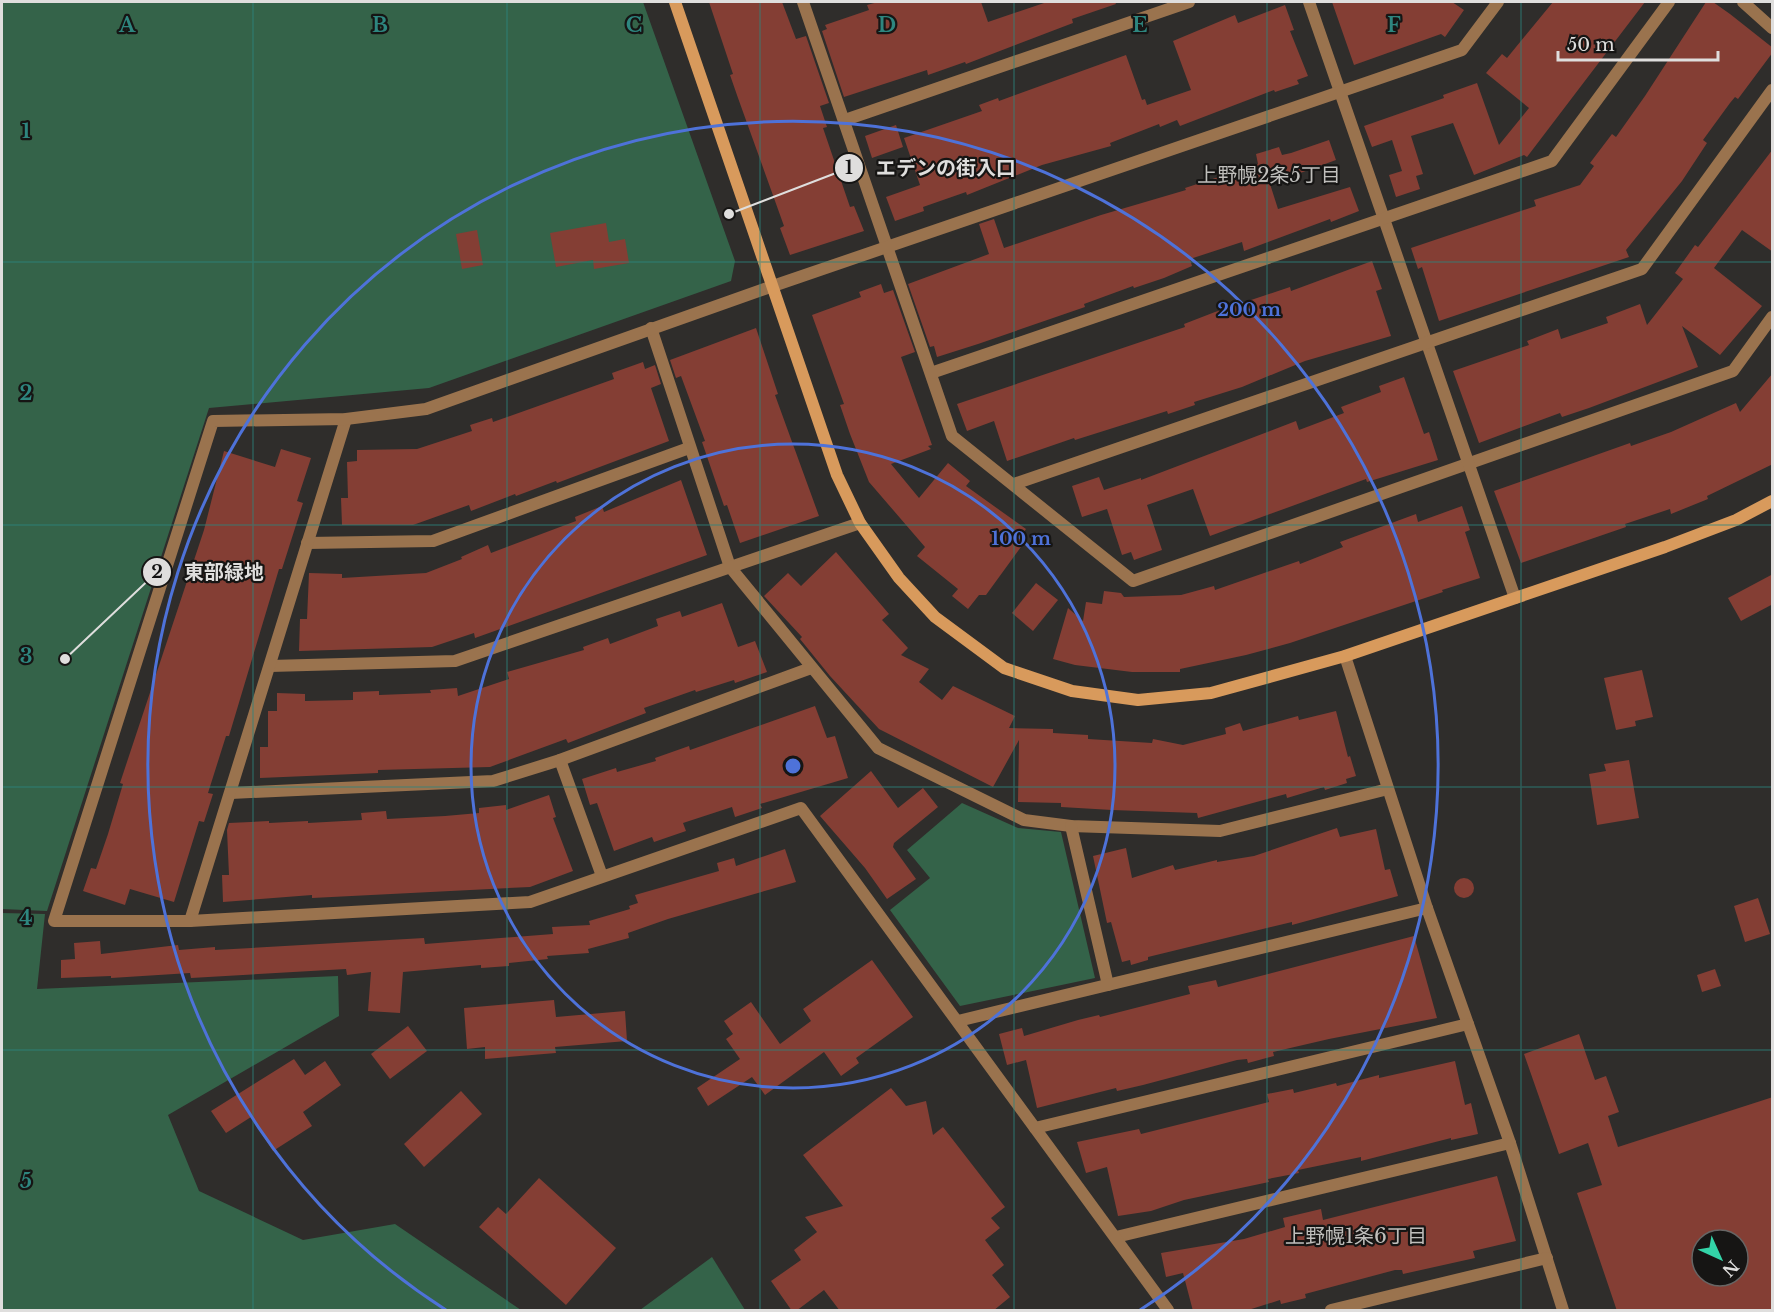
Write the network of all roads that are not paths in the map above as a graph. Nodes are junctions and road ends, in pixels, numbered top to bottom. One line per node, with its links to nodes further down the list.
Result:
1 (675, 2): 14 (street)
2 (803, 2): 11 (street)
3 (1189, 2): 11 (street)
4 (1310, 2): 10 (street)
5 (1498, 2): 10 (street)
6 (1669, 2): 12 (street)
7 (1743, 2): 8 (street)
8 (1773, 28)
9 (1773, 90): 17 (street)
10 (1340, 91): 12 (street); 13 (street)
11 (845, 120): 13 (street)
12 (1383, 220): 17 (street); 18 (street)
13 (887, 246): 14 (street); 18 (street)
14 (773, 286): 16 (street); 24 (street)
15 (1773, 317): 21 (street)
16 (651, 328): 19 (street); 20 (street)
17 (1426, 342): 21 (street); 22 (street)
18 (931, 373): 22 (street)
19 (346, 419): 25 (street); 37 (street)
20 (689, 448): 25 (street); 26 (street)
21 (1468, 464): 22 (street); 27 (street)
22 (1014, 484)
23 (1773, 501): 27 (street)
24 (860, 523): 26 (street); 28 (street)
25 (307, 543): 29 (street)
26 (730, 567): 29 (street); 30 (street)
27 (1515, 598): 28 (street)
28 (1345, 656): 32 (street)
29 (270, 666): 33 (street)
30 (811, 668): 31 (street); 34 (street)
31 (560, 760): 33 (street); 35 (street)
32 (1388, 789): 34 (street); 36 (street)
33 (231, 793): 37 (street)
34 (1071, 826): 38 (street)
35 (602, 876): 37 (street); 39 (street)
36 (1427, 908): 38 (street); 40 (street)
37 (190, 921)
38 (1108, 985): 39 (street)
39 (958, 1021): 41 (street)
40 (1468, 1024): 41 (street); 42 (street)
41 (1035, 1128): 43 (street)
42 (1509, 1143): 43 (street); 44 (street)
43 (1116, 1237): 45 (street)
44 (1547, 1258): 46 (street); 47 (street)
45 (1168, 1311)
46 (1331, 1311)
47 (1563, 1311)

